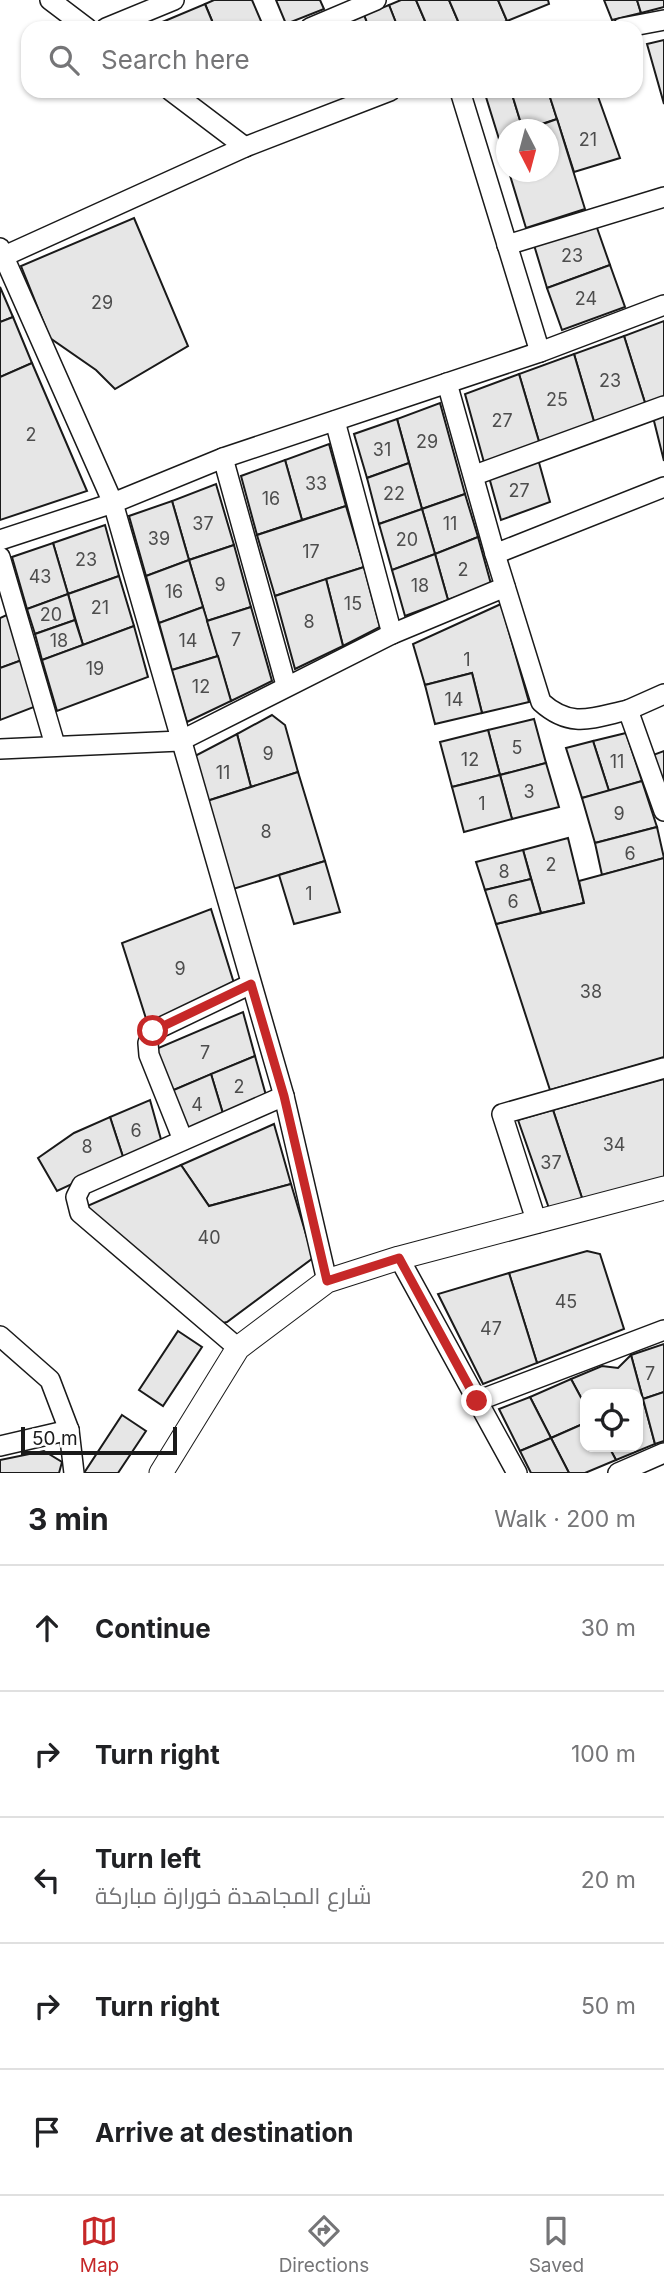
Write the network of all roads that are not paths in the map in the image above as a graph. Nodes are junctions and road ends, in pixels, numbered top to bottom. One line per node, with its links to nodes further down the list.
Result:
1 (50, 0): 5 (street)
2 (174, 0): 6 (street)
3 (376, 0): 7 (street)
4 (664, 20): 8 (street)
5 (78, 21)
6 (123, 21)
7 (326, 21)
8 (643, 24)
9 (181, 98): 12 (street)
10 (372, 98): 12 (street)
11 (462, 98): 14 (street)
12 (245, 146): 15 (street)
13 (664, 197): 14 (street)
14 (507, 245): 17 (street)
15 (2, 254): 24 (street)
16 (664, 305): 17 (street)
17 (540, 352): 18 (street)
18 (447, 383): 20 (street); 22 (street)
19 (664, 405): 22 (street)
20 (335, 421): 21 (street); 29 (street)
21 (223, 458): 24 (street); 30 (street)
22 (475, 475): 26 (street)
23 (664, 487): 26 (street)
24 (113, 503): 25 (street); 33 (street)
25 (0, 540)
26 (495, 554): 28 (street)
27 (0, 557): 34 (street)
28 (505, 587): 29 (street); 32 (street)
29 (392, 634): 30 (street)
30 (286, 685): 33 (street)
31 (664, 694): 32 (street)
32 (628, 710): 36 (street)
33 (180, 741): 34 (street); 37 (street)
34 (55, 745): 35 (street)
35 (0, 749)
36 (664, 811)
37 (251, 984): 39 (street); 40 (street)
38 (664, 1068): 42 (street)
39 (284, 1096): 40 (street); 44 (street)
40 (183, 1140): 47 (street)
41 (664, 1188): 42 (street)
42 (537, 1223): 43 (street)
43 (399, 1258): 44 (street); 48 (street)
44 (327, 1281): 47 (street)
45 (664, 1330): 48 (street)
46 (0, 1336): 49 (street)
47 (237, 1348): 53 (street)
48 (477, 1401): 54 (street)
49 (69, 1430): 50 (street); 52 (street)
50 (0, 1446)
51 (664, 1453): 55 (street)
52 (74, 1473)
53 (161, 1473)
54 (517, 1473)
55 (618, 1473)

